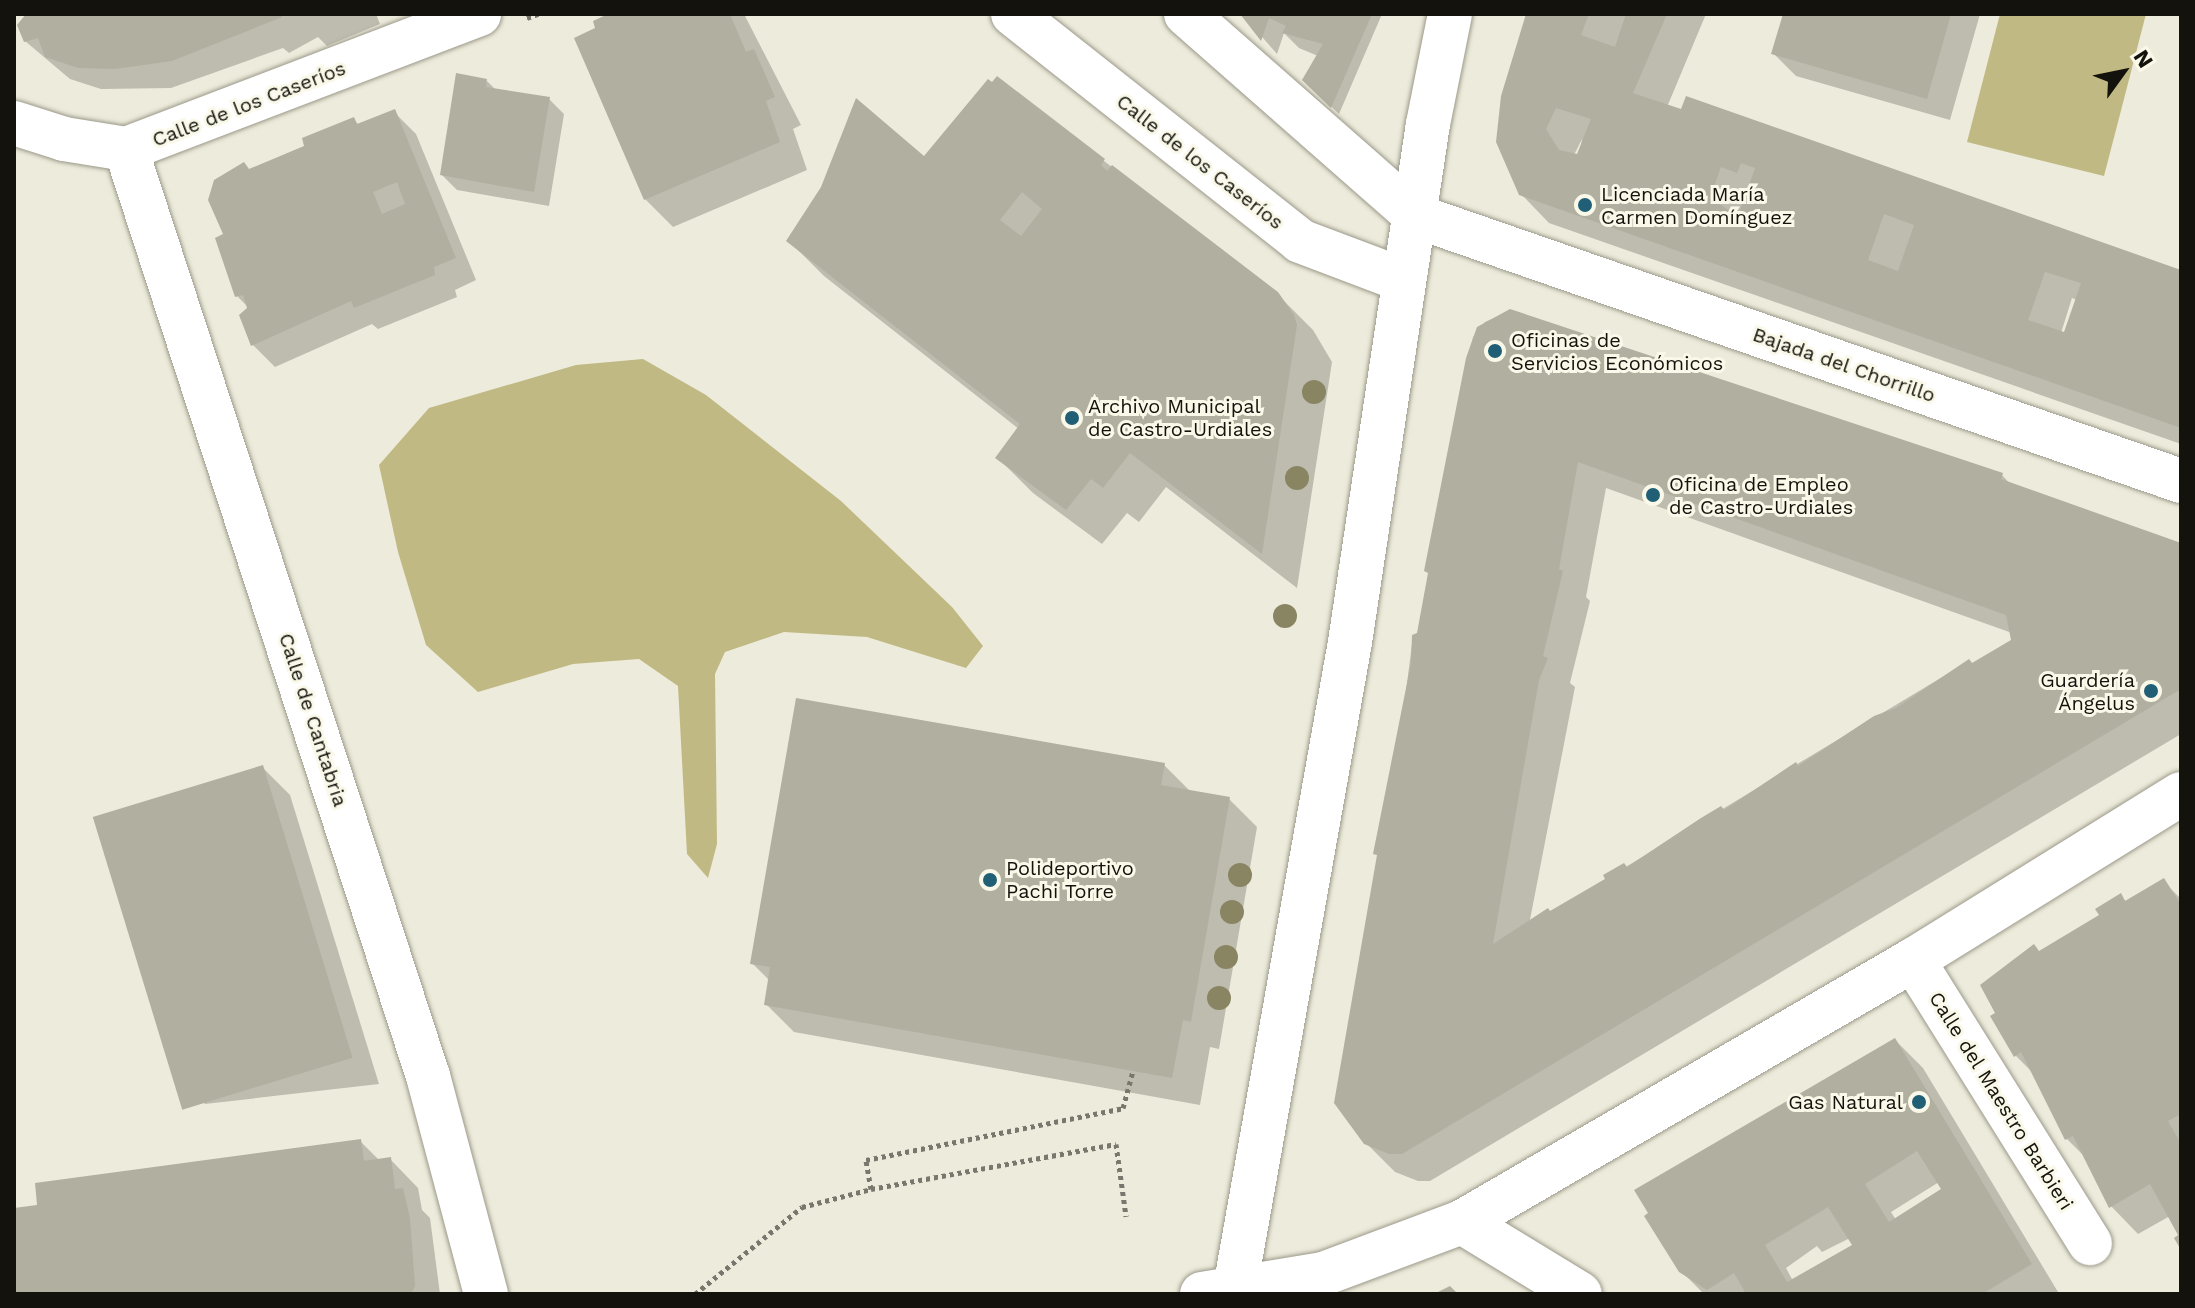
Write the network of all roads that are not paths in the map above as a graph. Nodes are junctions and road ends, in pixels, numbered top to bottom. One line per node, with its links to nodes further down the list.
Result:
1 (479, 14): 6 (street, Calle de los Caseríos)
2 (1013, 14): 8 (street, Calle de los Caseríos)
3 (1186, 14): 7 (street)
4 (1450, 14): 7 (street)
5 (14, 123): 6 (street, Calle de los Caseríos)
6 (126, 149): 15 (street, Calle de Cantabria)
7 (1416, 216): 8 (street); 9 (street, Bajada del Chorrillo)
8 (1403, 280): 14 (street)
9 (2181, 481)
10 (2181, 794): 11 (street)
11 (1913, 960): 12 (street); 13 (street, Calle del Maestro Barbieri)
12 (1462, 1222): 14 (street); 16 (street)
13 (2090, 1243)
14 (1224, 1292)
15 (486, 1294)
16 (1580, 1294)

